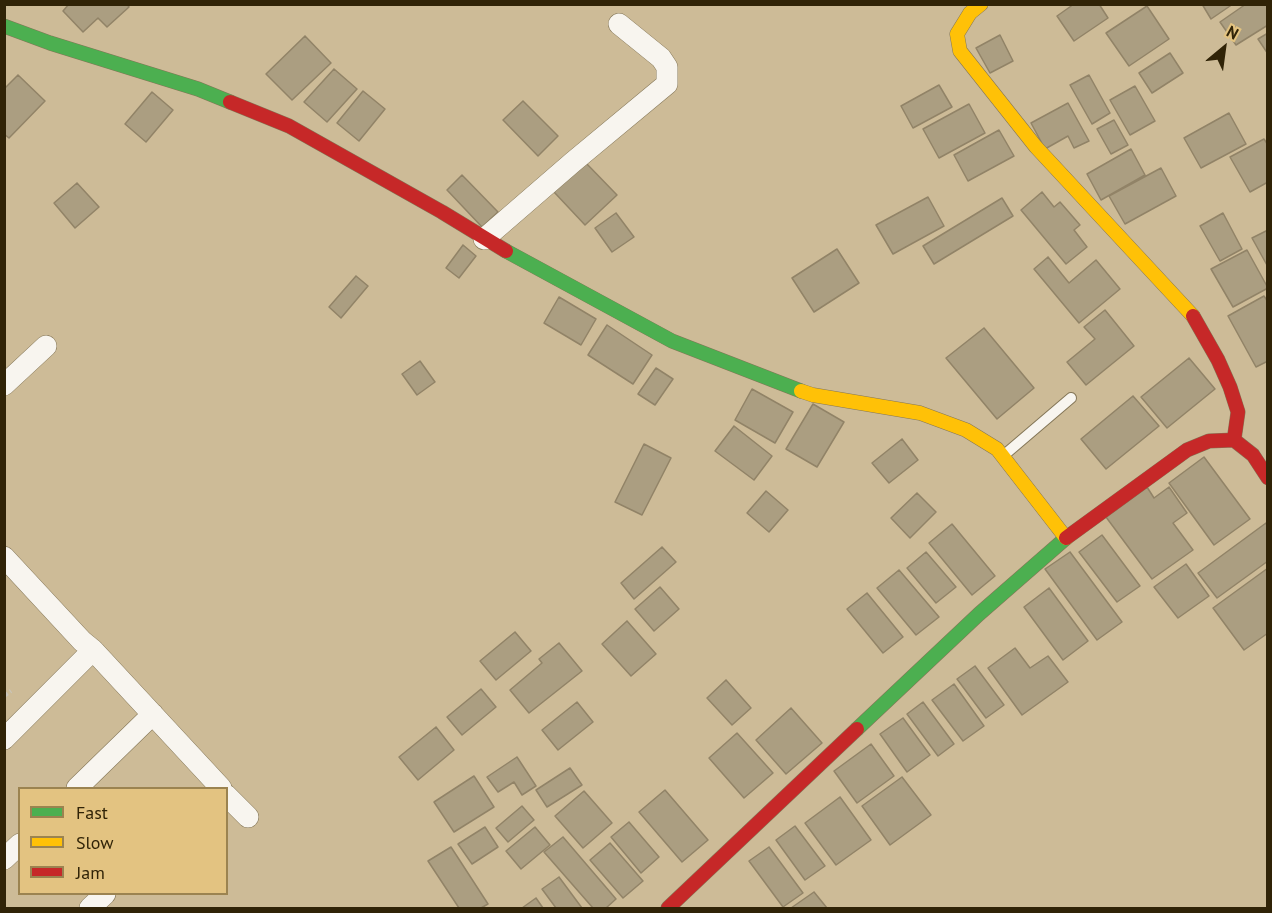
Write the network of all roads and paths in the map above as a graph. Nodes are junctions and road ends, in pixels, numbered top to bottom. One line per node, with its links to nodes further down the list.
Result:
1 (981, 4): 8 (street)
2 (619, 24): 4 (street)
3 (4, 26): 4 (street)
4 (484, 239): 9 (street)
5 (46, 346): 6 (street)
6 (4, 385)
7 (1071, 398): 9 (lane)
8 (1234, 440): 10 (street); 11 (street)
9 (1003, 457): 11 (street)
10 (1268, 478)
11 (1066, 538): 26 (street)
12 (4, 557): 13 (street)
13 (93, 650): 16 (street); 17 (street)
14 (11, 691): 15 (path)
15 (4, 696)
16 (153, 714): 18 (street); 19 (street)
17 (4, 739)
18 (79, 787)
19 (216, 787)
20 (228, 798): 21 (street)
21 (248, 817)
22 (18, 846): 23 (street)
23 (4, 859)
24 (104, 895): 25 (street)
25 (90, 909)
26 (668, 909)

